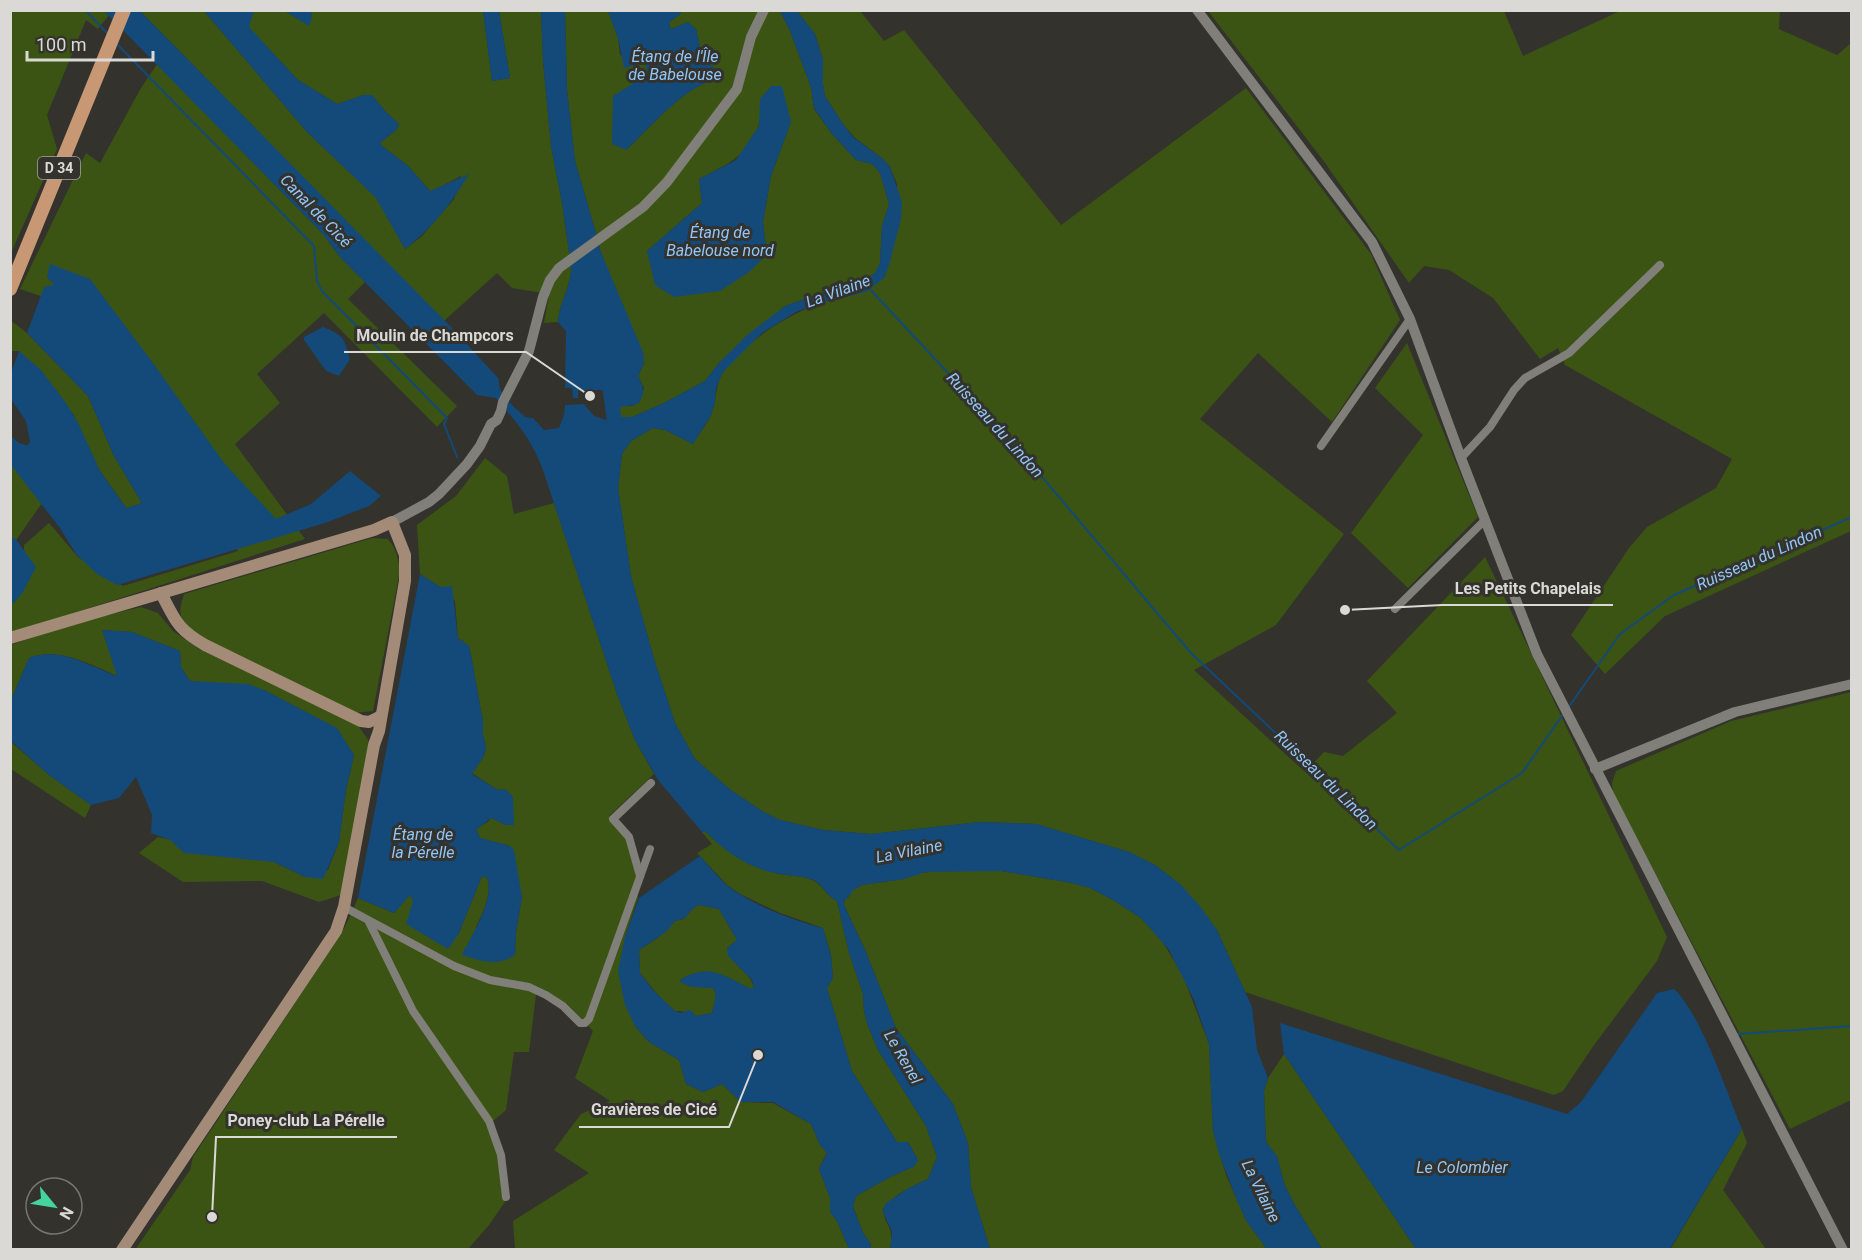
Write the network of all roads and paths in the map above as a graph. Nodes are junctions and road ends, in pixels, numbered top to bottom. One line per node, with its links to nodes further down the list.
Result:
1 (124, 10): 5 (main road, D 34)
2 (764, 10): 10 (street)
3 (1197, 10): 6 (street)
4 (1660, 266): 8 (street)
5 (10, 289)
6 (1410, 319): 7 (street); 8 (street)
7 (1321, 446)
8 (1461, 458): 9 (street)
9 (1485, 520): 12 (street); 18 (street)
10 (393, 522): 11 (main road); 15 (main road)
11 (161, 592): 13 (main road); 16 (main road)
12 (1395, 609)
13 (10, 638)
14 (1851, 684): 18 (street)
15 (381, 716): 16 (main road); 17 (main road)
16 (361, 721): 17 (main road)
17 (374, 745): 22 (main road)
18 (1595, 769): 26 (street)
19 (651, 783): 21 (street)
20 (650, 849): 21 (street)
21 (640, 876): 23 (street)
22 (344, 907): 23 (street); 25 (main road)
23 (368, 922): 24 (street)
24 (506, 1197)
25 (122, 1250)
26 (1843, 1250)

